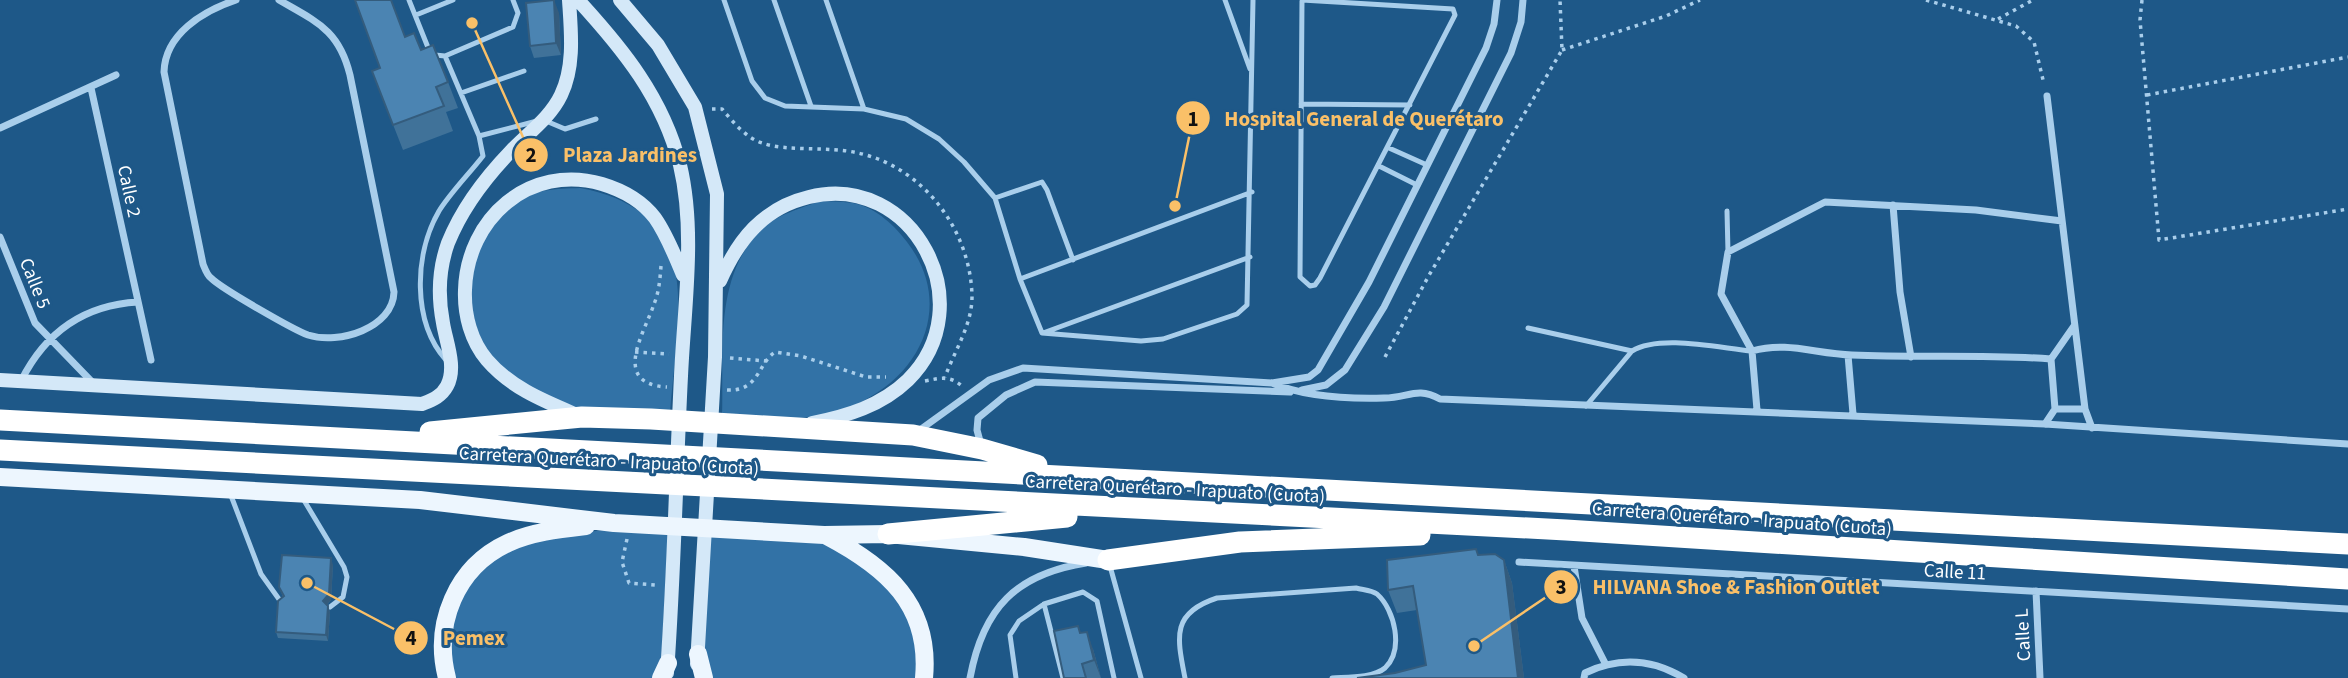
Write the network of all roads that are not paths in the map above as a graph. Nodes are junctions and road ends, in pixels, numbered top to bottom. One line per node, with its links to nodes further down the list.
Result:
1 (236, 0): 17 (street)
2 (279, 0): 17 (street)
3 (409, 0): 19 (lane)
4 (453, 0): 19 (lane)
5 (513, 0): 20 (lane)
6 (569, 0): 31 (main road)
7 (578, 0): 49 (main road)
8 (620, 0): 50 (main road)
9 (724, 0): 29 (lane)
10 (774, 0): 29 (lane)
11 (826, 0): 30 (lane)
12 (1225, 0): 23 (lane)
13 (1253, 0): 23 (lane)
14 (1302, 0): 18 (lane); 27 (lane)
15 (1497, 0): 36 (street)
16 (1524, 0): 67 (street)
17 (227, 2)
18 (1346, 2): 28 (lane)
19 (416, 15): 20 (lane)
20 (445, 56): 25 (lane)
21 (524, 71): 25 (lane)
22 (116, 75): 24 (street)
23 (1252, 75): 39 (lane)
24 (91, 88): 33 (street); 51 (street, Calle 2)
25 (461, 93): 34 (lane)
26 (2048, 96): 43 (street)
27 (1301, 104): 28 (lane); 37 (lane)
28 (1410, 105): 35 (lane)
29 (811, 106): 30 (lane)
30 (864, 109): 40 (lane)
31 (544, 119): 32 (lane); 34 (lane); 62 (main road)
32 (596, 119)
33 (0, 128)
34 (479, 136): 62 (lane)
35 (1389, 148): 36 (lane); 37 (lane)
36 (1427, 165): 38 (street)
37 (1380, 166): 38 (lane)
38 (1418, 185): 65 (street)
39 (1252, 191): 46 (lane); 47 (lane)
40 (995, 198): 47 (lane); 48 (lane)
41 (1893, 205): 43 (street); 45 (street); 59 (street)
42 (1727, 211): 45 (lane)
43 (2063, 221): 52 (street)
44 (0, 237): 55 (street, Calle 5)
45 (1728, 252): 57 (street)
46 (1250, 257): 54 (lane); 54 (lane)
47 (1073, 260): 48 (lane)
48 (1020, 279): 54 (lane)
49 (686, 281): 73 (main road); 104 (main road)
50 (718, 285): 77 (main road); 102 (main road)
51 (138, 302): 55 (street); 61 (street)
52 (2075, 325): 60 (street); 70 (street)
53 (1528, 328): 56 (lane)
54 (1042, 333)
55 (49, 338): 64 (street); 66 (street, Calle 5)
56 (1632, 351): 57 (lane); 68 (lane)
57 (1752, 351): 58 (street); 71 (street)
58 (1848, 355): 59 (street); 72 (street)
59 (1911, 357): 60 (street)
60 (2051, 359): 69 (street)
61 (151, 360)
62 (451, 365): 66 (main road)
63 (0, 380): 64 (main road)
64 (20, 381): 66 (main road)
65 (1272, 383): 67 (street); 78 (street)
66 (94, 385)
67 (1293, 392): 68 (street); 81 (street)
68 (1586, 406): 71 (street)
69 (2055, 409): 70 (street); 75 (street)
70 (2085, 409): 76 (street)
71 (1757, 410): 72 (street)
72 (1853, 414): 75 (street)
73 (582, 417): 77 (highway); 79 (highway)
74 (0, 420): 79 (highway, Carretera Querétaro - Irapuato (Cuota))
75 (2045, 424): 76 (street)
76 (2092, 428): 80 (street)
77 (788, 429): 78 (highway)
78 (913, 435): 81 (highway)
79 (358, 439): 83 (highway, Carretera Querétaro - Irapuato (Cuota))
80 (2348, 444)
81 (982, 449): 83 (highway)
82 (0, 450): 87 (highway, Carretera Querétaro - Irapuato (Cuota))
83 (1072, 475): 92 (highway, Carretera Querétaro - Irapuato (Cuota))
84 (0, 477): 85 (main road)
85 (229, 490): 86 (main road); 98 (lane)
86 (300, 494): 88 (main road); 100 (lane)
87 (1139, 510): 89 (highway, Carretera Querétaro - Irapuato (Cuota)); 90 (highway)
88 (614, 523): 91 (main road); 105 (main road)
89 (1566, 530): 93 (highway); 96 (highway, Carretera Querétaro - Irapuato (Cuota))
90 (888, 534): 91 (main road); 93 (main road)
91 (824, 535): 108 (main road)
92 (2348, 544)
93 (1108, 560): 109 (street); 113 (lane)
94 (1519, 562): 95 (street, Calle 11)
95 (1574, 566): 97 (street, Calle 11); 103 (street)
96 (2348, 579)
97 (2036, 592): 101 (street, Calle 11); 118 (street, Calle L)
98 (281, 602)
99 (1044, 604): 110 (lane); 111 (lane); 112 (lane)
100 (330, 607)
101 (2348, 609)
102 (698, 654): 106 (main road); 107 (main road)
103 (1605, 663): 116 (street); 117 (street)
104 (665, 673)
105 (447, 678)
106 (696, 678)
107 (704, 678)
108 (924, 678)
109 (970, 678)
110 (1016, 678)
111 (1063, 678)
112 (1114, 678)
113 (1141, 678)
114 (1185, 678): 115 (lane)
115 (1332, 678)
116 (1584, 678)
117 (1684, 678)
118 (2040, 678)

